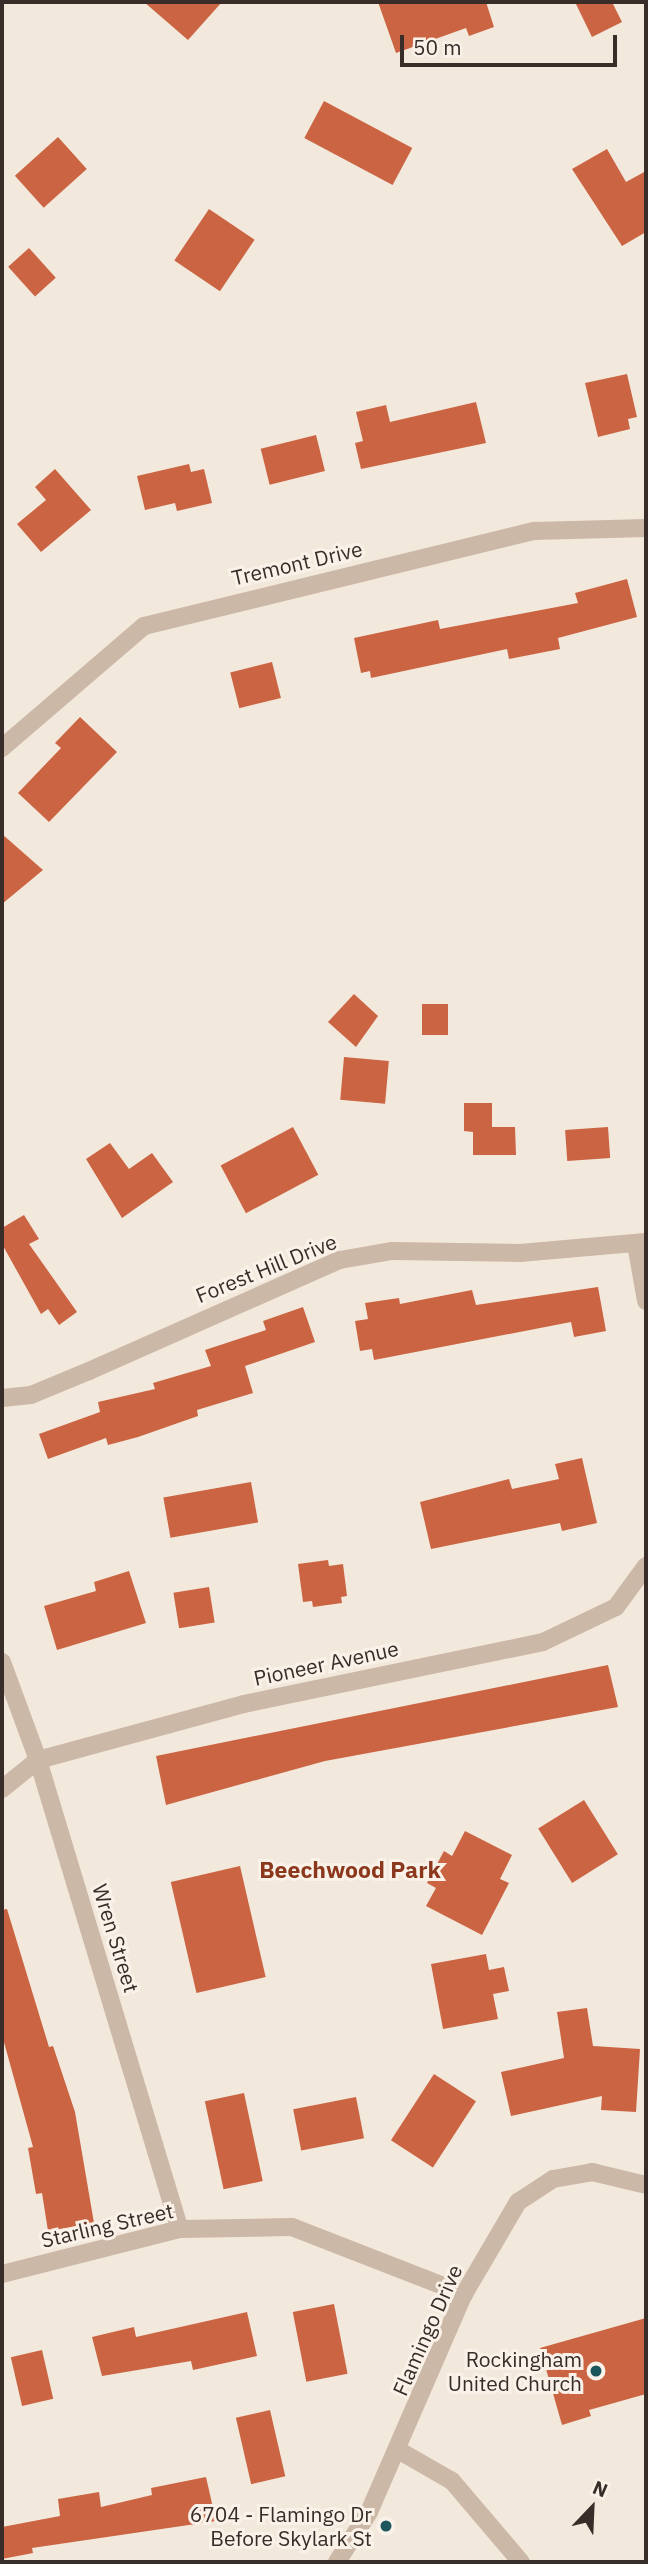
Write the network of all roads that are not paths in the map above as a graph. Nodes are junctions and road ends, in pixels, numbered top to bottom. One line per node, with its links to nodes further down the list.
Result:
1 (646, 528): 2 (street, Tremont Drive)
2 (2, 748)
3 (641, 1243): 4 (street); 5 (street, Forest Hill Drive)
4 (646, 1301)
5 (2, 1398)
6 (646, 1566): 8 (street, Pioneer Avenue)
7 (2, 1662): 8 (street, Wren Street)
8 (38, 1760): 9 (street, Pioneer Avenue); 11 (street, Wren Street)
9 (2, 1788)
10 (646, 2185): 13 (street, Flamingo Drive)
11 (180, 2229): 12 (street, Starling Street); 13 (street, Starling Street)
12 (2, 2274)
13 (464, 2294): 14 (street, Flamingo Drive)
14 (398, 2450): 15 (street, Flamingo Drive); 16 (street)
15 (337, 2562)
16 (521, 2562)

